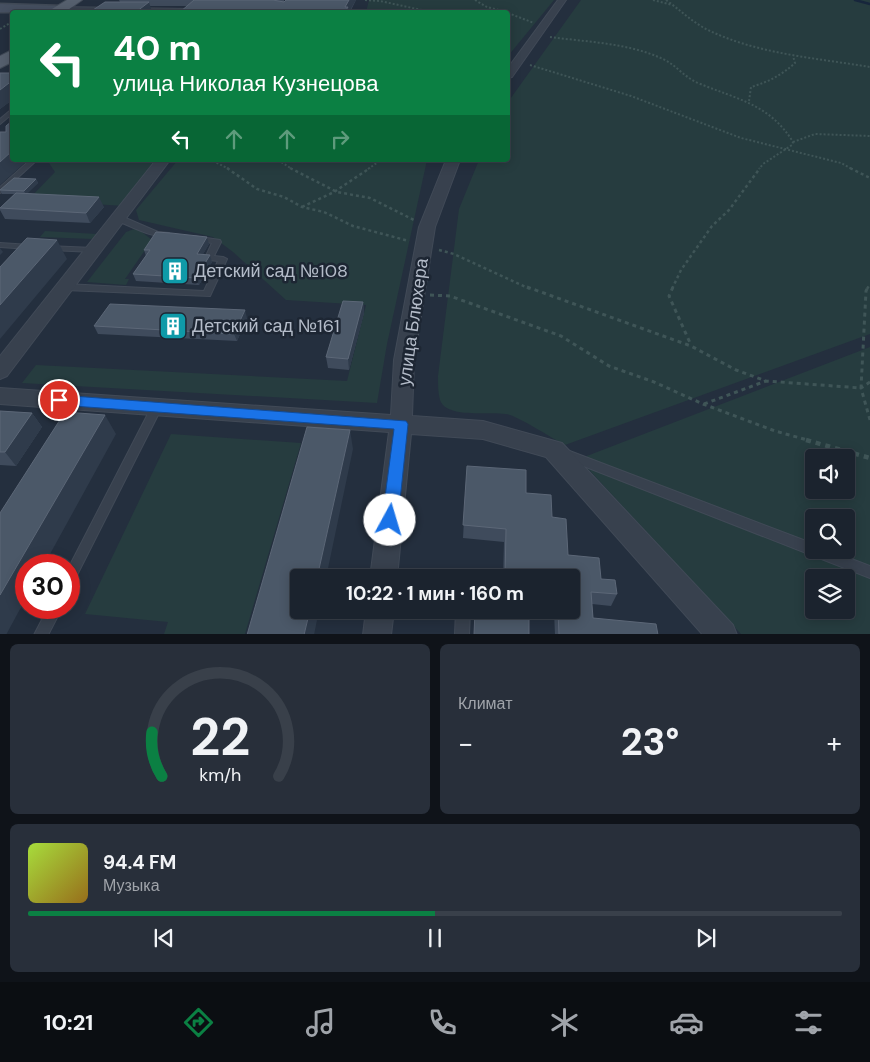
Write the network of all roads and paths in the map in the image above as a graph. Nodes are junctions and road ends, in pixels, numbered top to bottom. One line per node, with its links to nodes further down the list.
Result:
1 (96, 0): 10 (main road)
2 (365, 0): 15 (path)
3 (475, 0): 16 (path)
4 (562, 0): 23 (street)
5 (653, 0): 8 (path)
6 (666, 0): 8 (path)
7 (118, 4): 14 (lane)
8 (674, 6): 20 (path)
9 (0, 8): 11 (main road)
10 (78, 8): 12 (main road); 13 (street)
11 (39, 10)
12 (65, 10)
13 (99, 10)
14 (110, 10)
15 (423, 10)
16 (497, 10)
17 (510, 14): 18 (path)
18 (539, 25)
19 (554, 37): 24 (path)
20 (792, 55): 22 (path); 24 (path)
21 (529, 64): 29 (path)
22 (870, 67)
23 (510, 73)
24 (749, 102): 28 (path)
25 (10, 114): 26 (lane)
26 (0, 122)
27 (870, 136): 28 (path)
28 (793, 142): 29 (path)
29 (787, 148): 36 (path); 50 (path)
30 (32, 162): 37 (lane)
31 (161, 162): 40 (street)
32 (215, 162): 39 (path)
33 (281, 162): 38 (path)
34 (378, 162): 38 (path)
35 (452, 162): 45 (street, улица Блюхера)
36 (870, 178)
37 (0, 191)
38 (337, 192): 39 (path); 41 (path)
39 (302, 207): 45 (path)
40 (118, 218): 42 (lane); 46 (street)
41 (421, 224)
42 (174, 236)
43 (190, 237): 48 (lane)
44 (0, 245): 46 (lane)
45 (424, 246): 49 (street, улица Блюхера); 50 (path)
46 (94, 250): 48 (street)
47 (870, 284): 54 (path)
48 (65, 287): 51 (street)
49 (416, 294): 56 (path); 59 (street, улица Блюхера)
50 (691, 346): 52 (path)
51 (0, 371)
52 (766, 381): 54 (path); 56 (path)
53 (870, 382): 54 (path)
54 (861, 388): 58 (path)
55 (0, 396): 57 (street)
56 (703, 404): 61 (path)
57 (156, 407): 59 (street); 62 (lane)
58 (870, 420)
59 (401, 424): 60 (street); 63 (street, улица Блюхера)
60 (554, 450): 64 (lane); 71 (street)
61 (870, 458)
62 (80, 558)
63 (385, 569)
64 (870, 572)
65 (48, 619): 68 (lane)
66 (379, 619): 69 (street)
67 (463, 619): 70 (lane)
68 (41, 634)
69 (377, 634)
70 (462, 634)
71 (723, 634)

